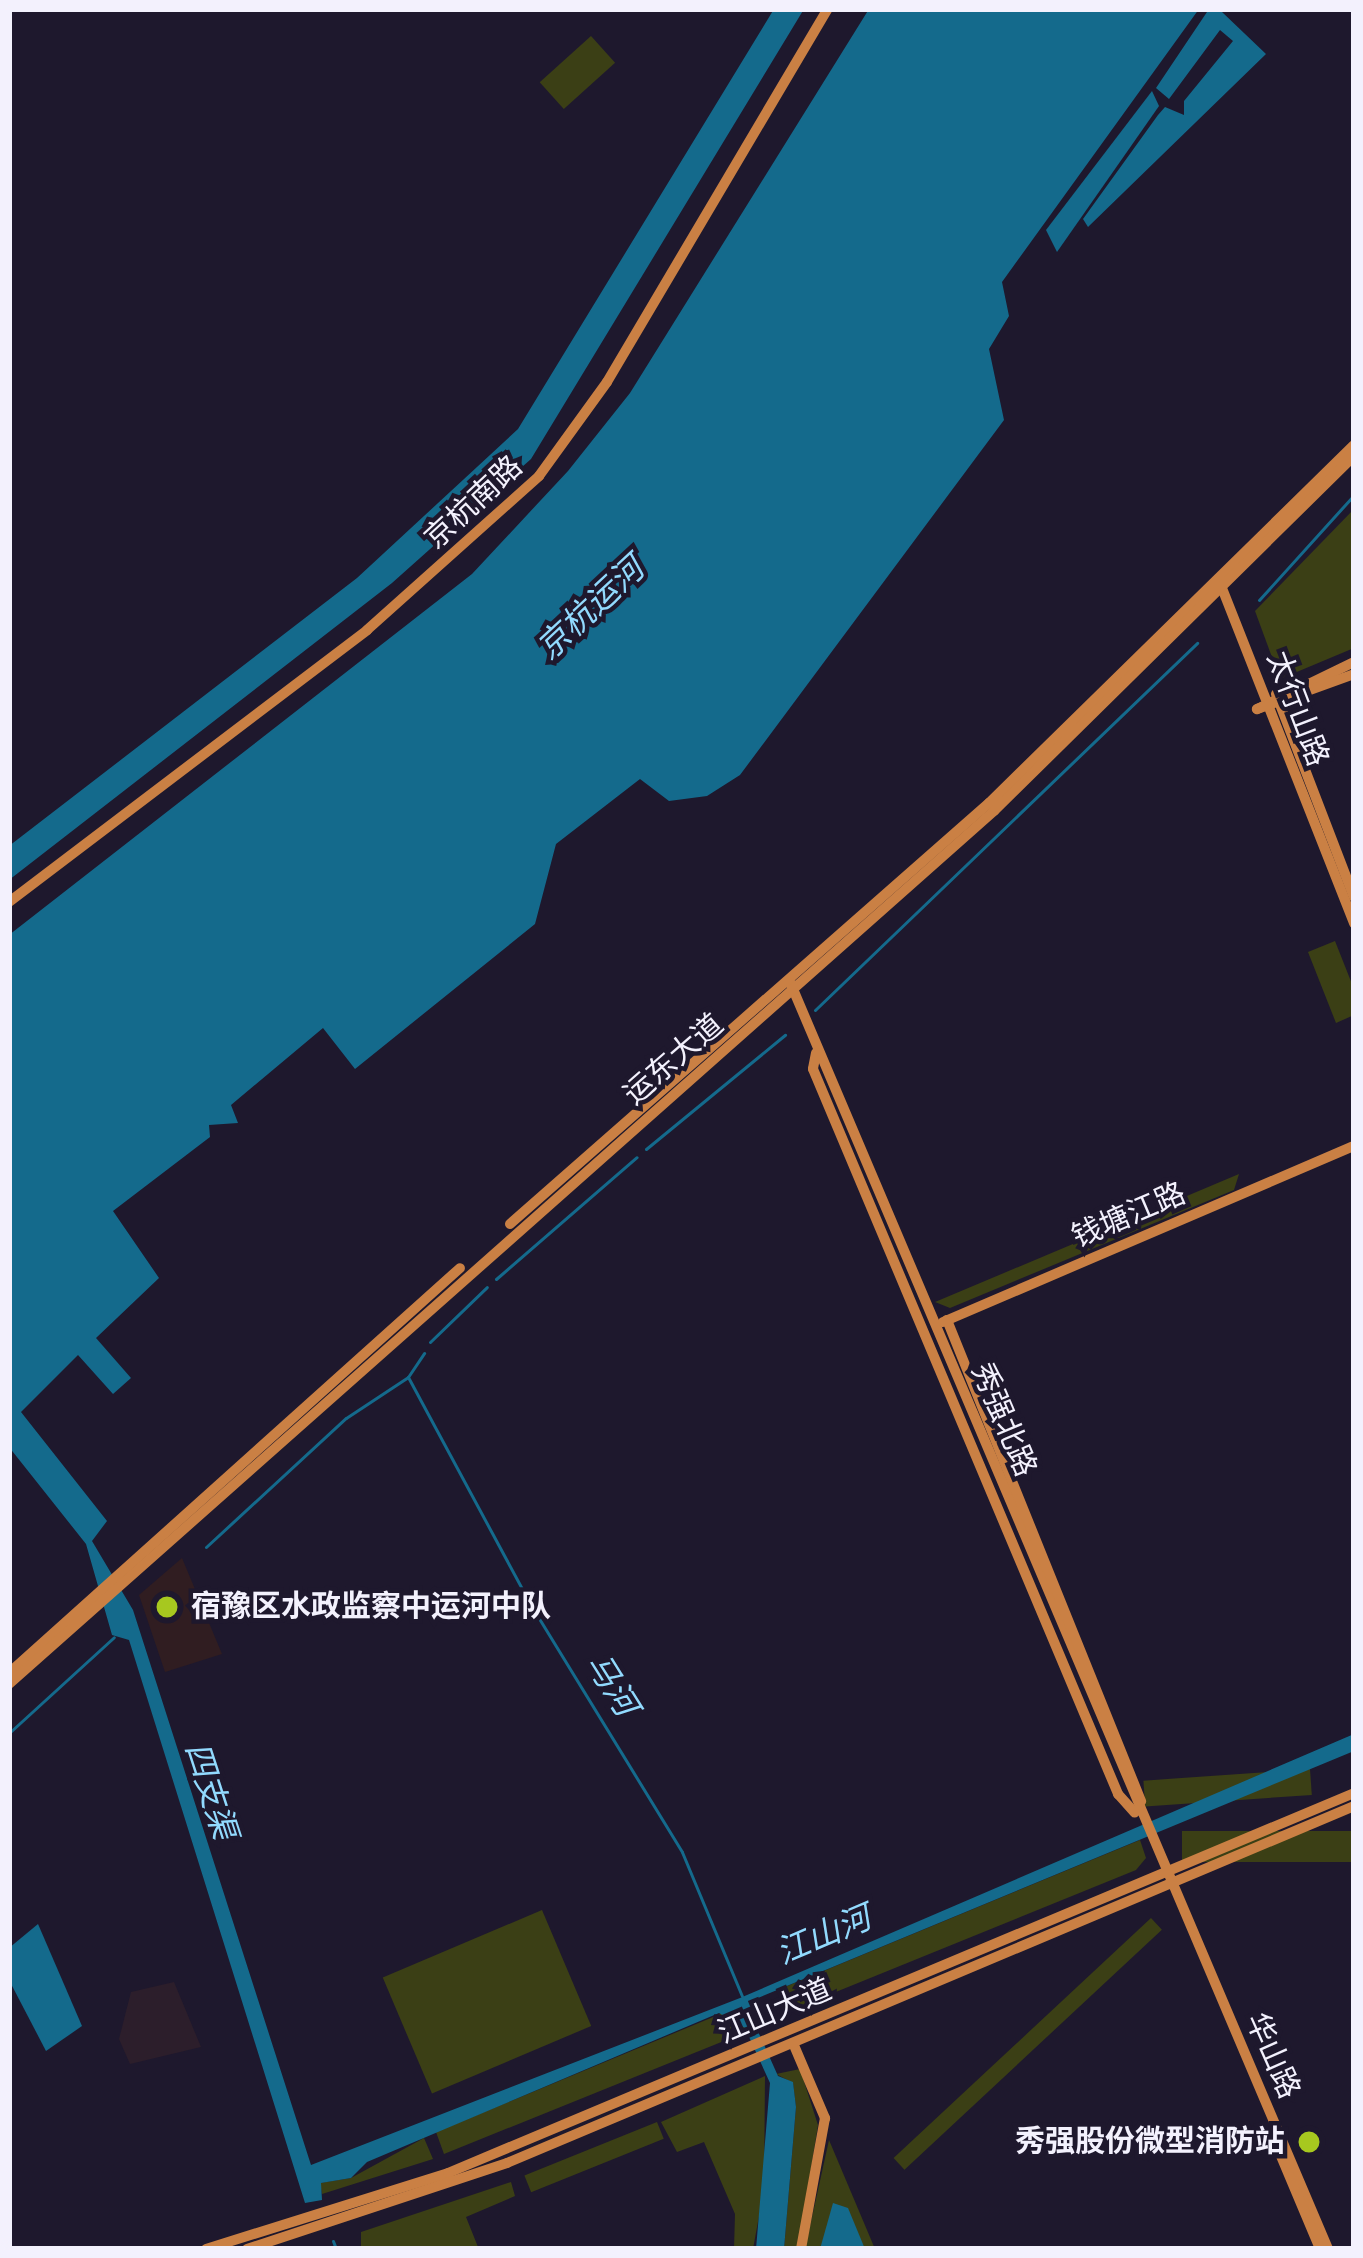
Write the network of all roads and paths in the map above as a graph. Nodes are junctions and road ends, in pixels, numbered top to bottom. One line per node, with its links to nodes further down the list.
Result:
1 (828, 9): 9 (street, 京杭南路)
2 (1354, 445): 4 (street, 运东大道)
3 (1354, 456): 4 (street, 运东大道)
4 (1221, 584): 7 (street, 太行山路); 11 (street, 运东大道)
5 (1354, 662): 7 (street)
6 (1354, 674): 7 (street)
7 (1274, 703): 8 (street, 太行山路); 10 (street, 太行山路)
8 (1354, 897)
9 (9, 902)
10 (1354, 924)
11 (788, 984): 13 (street); 13 (street); 14 (street, 运东大道)
12 (1354, 1146): 13 (street, 钱塘江路)
13 (935, 1325): 19 (street); 19 (street)
14 (91, 1604): 15 (street, 运东大道); 16 (street, 运东大道)
15 (9, 1673)
16 (9, 1684)
17 (1354, 1793): 20 (street, 江山大道)
18 (1354, 1806): 20 (street, 江山大道)
19 (1139, 1814): 20 (street)
20 (1166, 1878): 21 (street, 江山大道); 22 (street, 江山大道); 25 (street, 华山路)
21 (793, 2043): 23 (street, 江山大道); 24 (street)
22 (206, 2249)
23 (247, 2249)
24 (801, 2249)
25 (1324, 2249)

